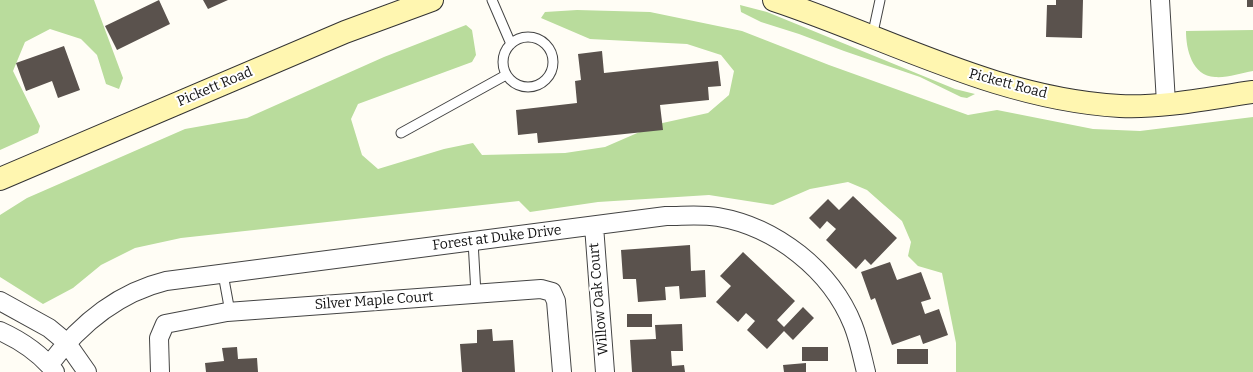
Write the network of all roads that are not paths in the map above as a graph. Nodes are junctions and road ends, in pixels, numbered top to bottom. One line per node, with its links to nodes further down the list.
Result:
1 (432, 0): 12 (street, Pickett Road)
2 (492, 0): 7 (lane)
3 (774, 0): 6 (street, Pickett Road)
4 (880, 0): 6 (lane)
5 (1160, 0): 10 (street)
6 (872, 37): 10 (street, Pickett Road)
7 (511, 44): 8 (lane); 8 (lane)
8 (506, 75): 11 (lane)
9 (1253, 92): 10 (street, Pickett Road)
10 (1166, 103)
11 (401, 133)
12 (0, 179)
13 (594, 226): 14 (street, Forest at Duke Drive); 25 (street, Willow Oak Court); 26 (street, Forest at Duke Drive)
14 (473, 241): 15 (street, Forest at Duke Drive); 16 (lane)
15 (222, 274): 18 (lane); 20 (street, Forest at Duke Drive)
16 (476, 294): 18 (street, Silver Maple Court); 24 (street, Silver Maple Court)
17 (0, 302): 20 (street)
18 (230, 312): 23 (street, Silver Maple Court)
19 (0, 331): 21 (street, Forest at Duke Drive)
20 (66, 342): 21 (street, Forest at Duke Drive); 22 (street)
21 (52, 368)
22 (87, 372)
23 (160, 372)
24 (562, 372)
25 (605, 372)
26 (866, 372)

